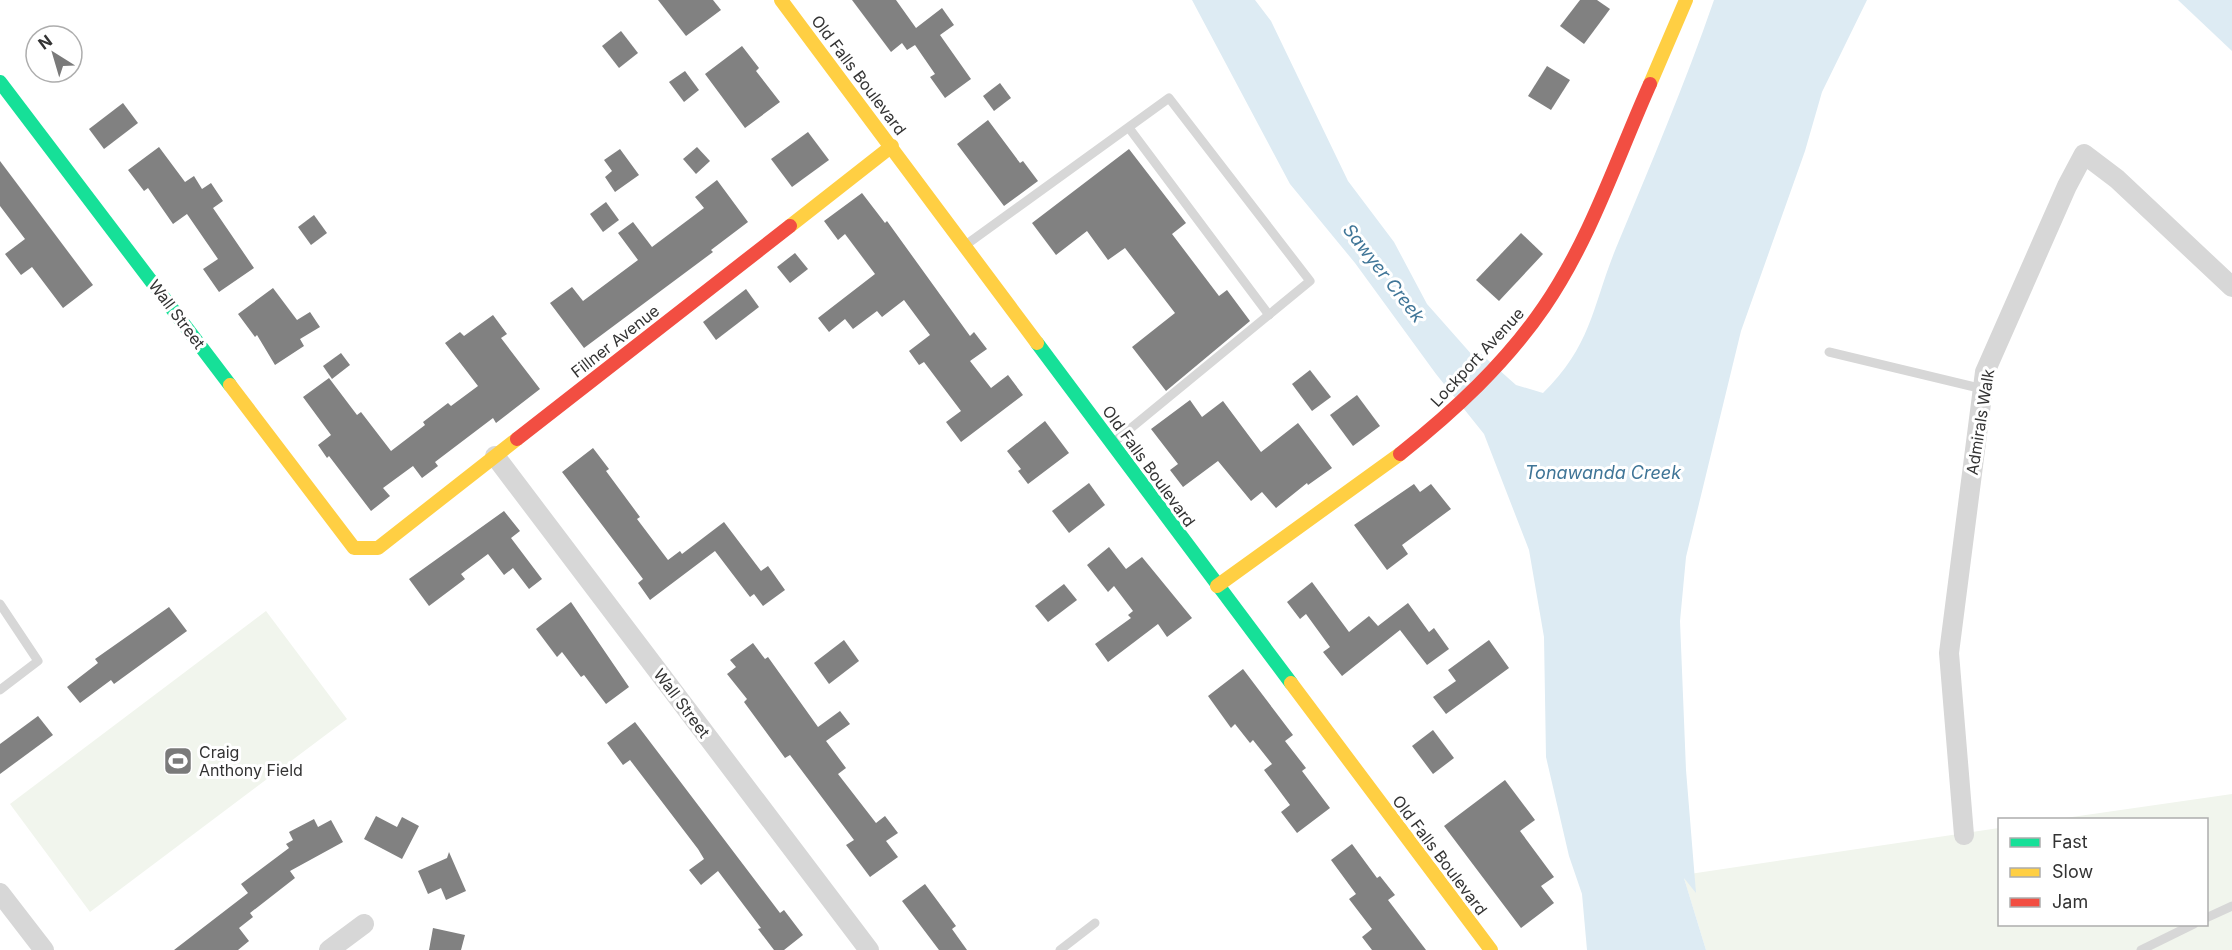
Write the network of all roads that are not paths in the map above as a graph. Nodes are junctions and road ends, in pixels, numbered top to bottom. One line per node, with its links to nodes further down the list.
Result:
1 (781, 0): 5 (street, Old Falls Boulevard)
2 (1686, 0): 14 (street, Lockport Avenue)
3 (0, 82): 13 (street, Wall Street)
4 (1129, 128): 6 (lane); 8 (lane); 8 (lane)
5 (892, 146): 6 (street, Old Falls Boulevard); 12 (street, Fillner Avenue)
6 (965, 246): 11 (street, Old Falls Boulevard)
7 (2232, 287): 10 (street, Admirals Walk)
8 (1269, 315): 11 (lane)
9 (1829, 352): 10 (lane)
10 (1983, 389): 17 (street, Admirals Walk)
11 (1112, 444): 14 (street, Old Falls Boulevard)
12 (495, 456): 13 (street, Fillner Avenue); 26 (street, Wall Street)
13 (354, 548)
14 (1217, 586): 28 (street, Old Falls Boulevard)
15 (0, 604): 16 (lane)
16 (0, 690)
17 (1964, 836)
18 (0, 893): 24 (street)
19 (2232, 906): 20 (lane)
20 (2208, 917)
21 (1095, 923): 27 (lane)
22 (364, 924): 25 (street)
23 (2190, 926): 29 (lane)
24 (44, 950)
25 (329, 950)
26 (869, 950)
27 (1060, 950)
28 (1491, 950)
29 (2141, 950)

